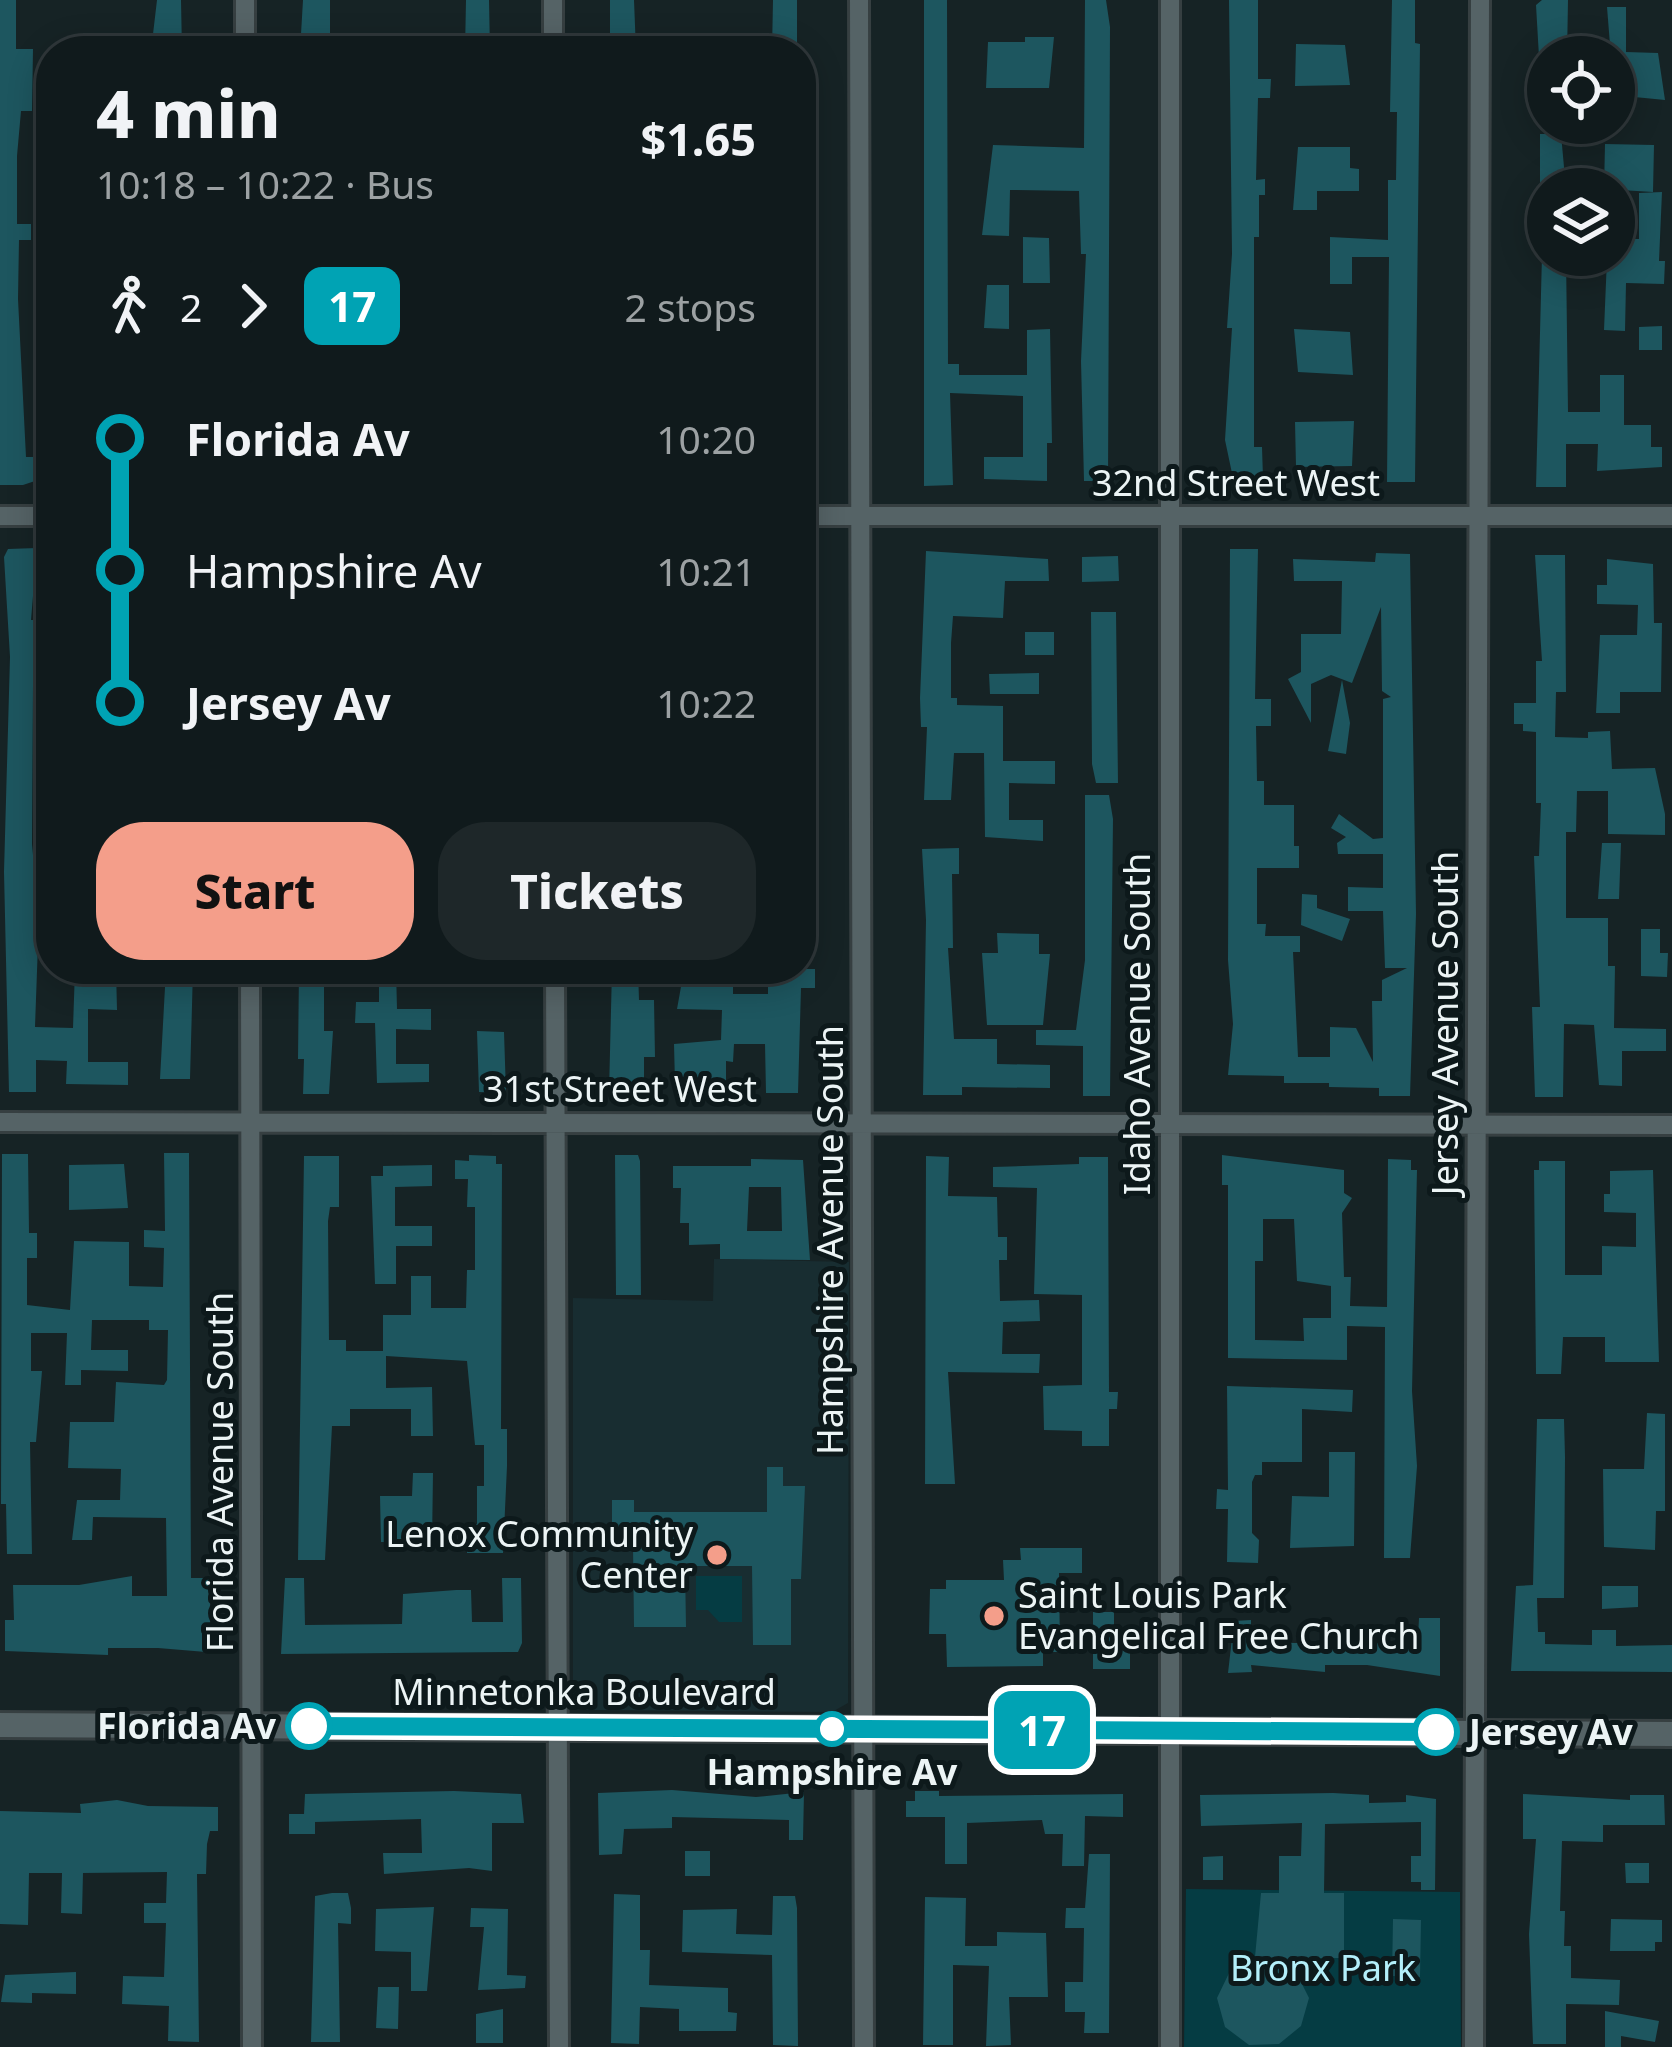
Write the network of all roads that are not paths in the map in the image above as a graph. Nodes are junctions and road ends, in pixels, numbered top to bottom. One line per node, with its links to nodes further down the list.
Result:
1 (244, 0): 6 (street)
2 (553, 0): 7 (street)
3 (860, 0): 14 (street, Hampshire Avenue South)
4 (1170, 0): 11 (street, Idaho Avenue South)
5 (1480, 0): 8 (street, Jersey Avenue South)
6 (245, 36)
7 (553, 36)
8 (1480, 515): 11 (street, 32nd Street West); 12 (street, 32nd Street West); 22 (street, Jersey Avenue South)
9 (0, 516): 10 (street)
10 (36, 516)
11 (1170, 516): 14 (street, 32nd Street West); 21 (street, Idaho Avenue South)
12 (1672, 516)
13 (816, 517): 14 (street, 32nd Street West)
14 (861, 517): 20 (street, Hampshire Avenue South)
15 (250, 984): 17 (street, Florida Avenue South)
16 (555, 984): 18 (street)
17 (251, 1121): 18 (street, 31st Street West); 19 (street, 31st Street West); 25 (street, Florida Avenue South)
18 (555, 1121): 20 (street, 31st Street West); 26 (street)
19 (0, 1122)
20 (862, 1124): 21 (street, 31st Street West); 27 (street, Hampshire Avenue South)
21 (1170, 1124): 22 (street, 31st Street West); 28 (street, Idaho Avenue South)
22 (1478, 1125): 23 (street, 31st Street West); 29 (street, Jersey Avenue South)
23 (1672, 1126)
24 (0, 1725): 25 (main road, Minnetonka Boulevard)
25 (254, 1725): 26 (main road, Minnetonka Boulevard); 31 (street, Florida Avenue South)
26 (559, 1727): 27 (main road, Minnetonka Boulevard); 32 (street)
27 (865, 1729): 28 (main road, Minnetonka Boulevard); 33 (street, Hampshire Avenue South)
28 (1169, 1730): 29 (main road, Minnetonka Boulevard); 34 (street, Idaho Avenue South)
29 (1475, 1732): 30 (main road, Minnetonka Boulevard); 35 (street, Jersey Avenue South)
30 (1672, 1734)
31 (252, 2047)
32 (559, 2047)
33 (864, 2047)
34 (1170, 2047)
35 (1474, 2047)

